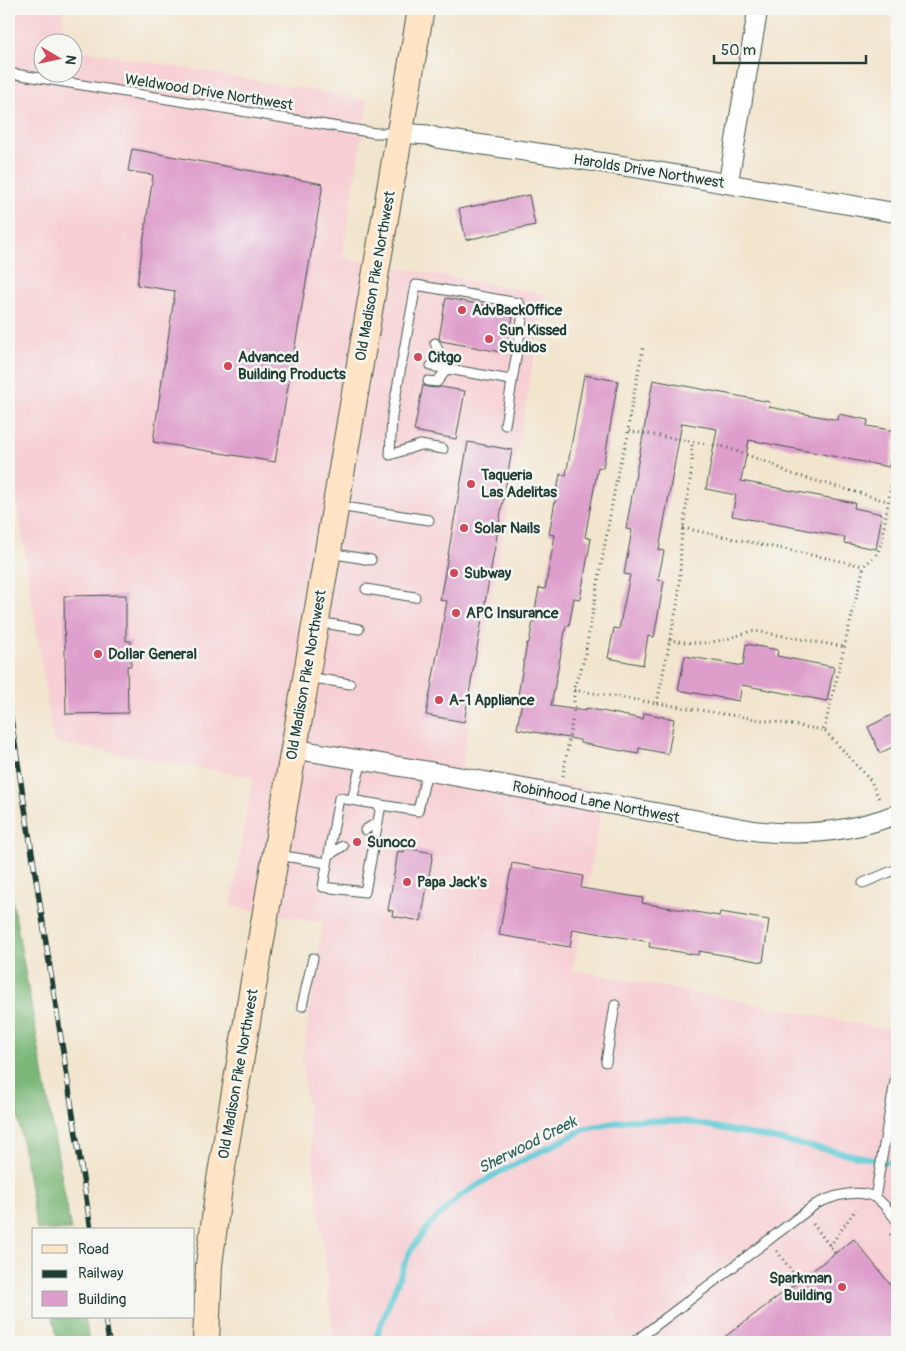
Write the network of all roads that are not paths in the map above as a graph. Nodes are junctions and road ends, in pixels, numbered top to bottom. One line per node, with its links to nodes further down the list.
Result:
1 (421, 9): 4 (main road, Old Madison Pike Northwest)
2 (758, 9): 5 (street)
3 (15, 74): 4 (lane, Weldwood Drive Northwest)
4 (400, 133): 5 (street, Harolds Drive Northwest); 14 (main road, Old Madison Pike Northwest)
5 (728, 184): 6 (street, Harolds Drive Northwest)
6 (897, 213)
7 (434, 343): 9 (lane)
8 (431, 366): 9 (lane)
9 (447, 369): 10 (lane); 11 (lane)
10 (511, 380): 12 (lane); 13 (lane)
11 (428, 381)
12 (505, 425)
13 (443, 449)
14 (336, 505): 15 (lane); 16 (main road, Old Madison Pike Northwest)
15 (430, 520)
16 (328, 552): 17 (lane); 20 (main road, Old Madison Pike Northwest)
17 (371, 560)
18 (366, 589): 19 (lane)
19 (415, 597)
20 (316, 621): 21 (lane); 22 (main road, Old Madison Pike Northwest)
21 (359, 629)
22 (306, 676): 23 (lane); 24 (main road, Old Madison Pike Northwest)
23 (350, 684)
24 (294, 749): 25 (street, Robinhood Lane Northwest); 33 (main road, Old Madison Pike Northwest)
25 (362, 760): 26 (street, Robinhood Lane Northwest); 27 (lane)
26 (427, 771): 28 (lane); 29 (street, Robinhood Lane Northwest)
27 (352, 800): 28 (lane); 34 (lane)
28 (381, 805): 30 (lane)
29 (892, 816)
30 (378, 822): 31 (lane); 34 (lane)
31 (365, 830)
32 (342, 846): 34 (lane)
33 (276, 855): 34 (lane); 44 (main road, Old Madison Pike Northwest)
34 (328, 859)
35 (897, 869): 36 (lane)
36 (863, 883)
37 (313, 958): 39 (lane)
38 (616, 1005): 40 (lane)
39 (302, 1006)
40 (606, 1062)
41 (897, 1069): 42 (lane)
42 (875, 1198): 43 (lane); 45 (lane)
43 (897, 1221)
44 (206, 1342)
45 (634, 1342)

